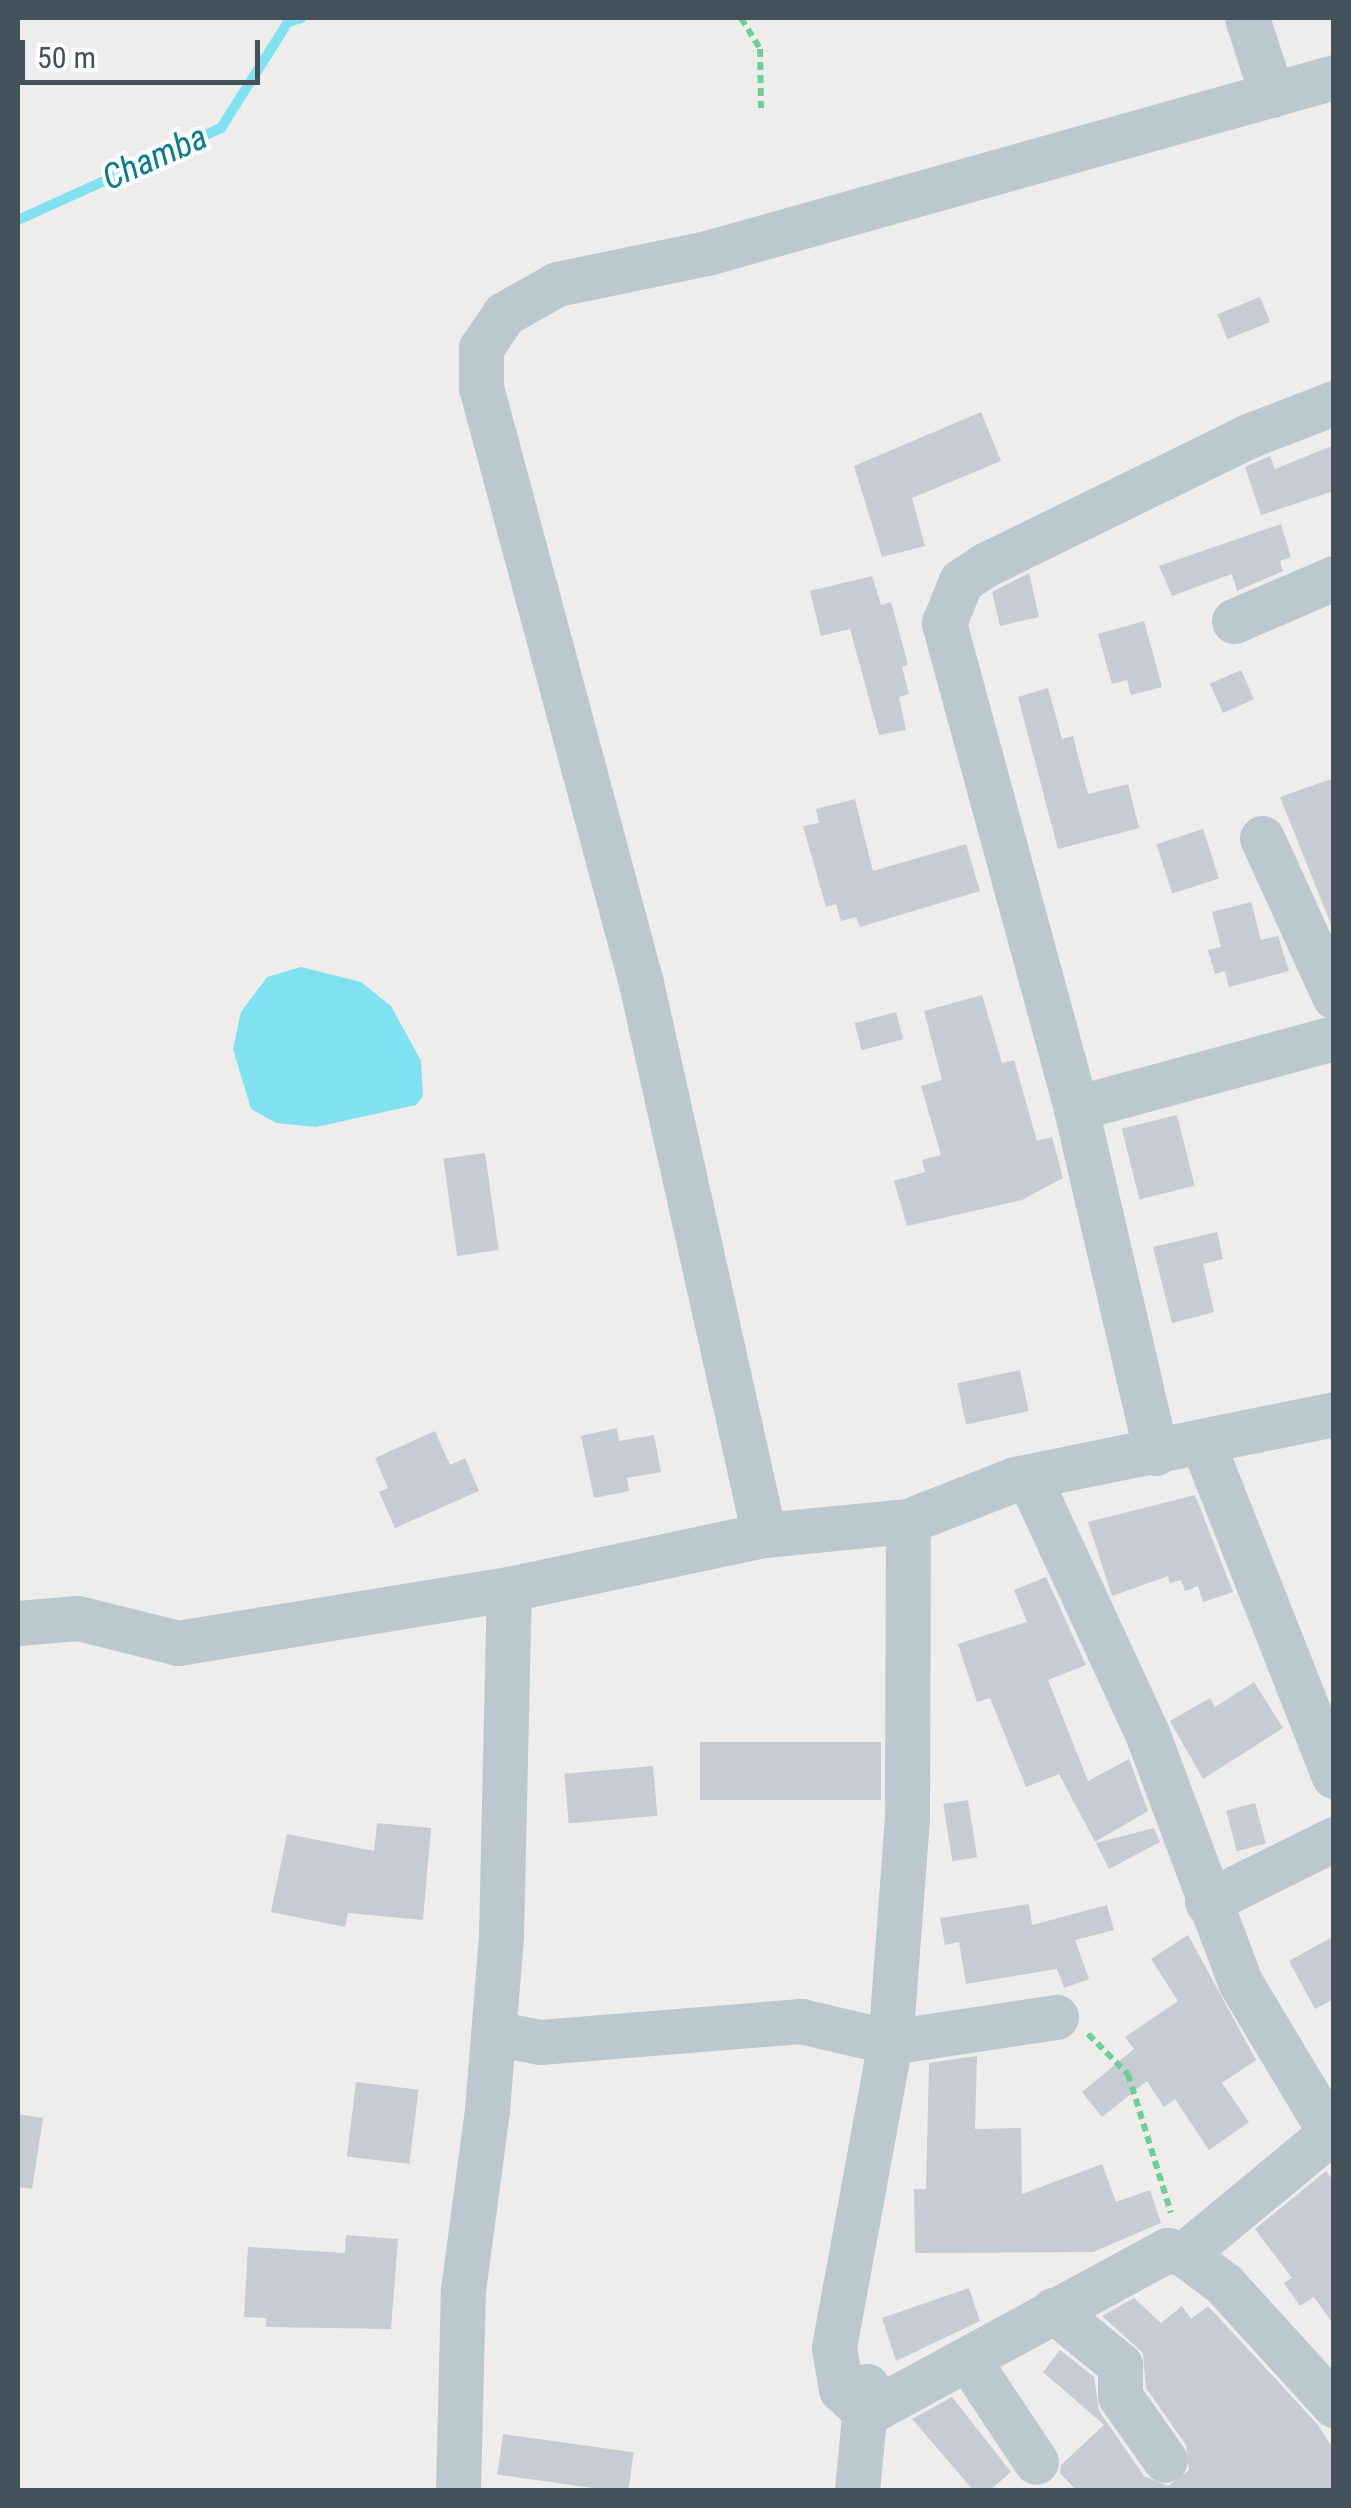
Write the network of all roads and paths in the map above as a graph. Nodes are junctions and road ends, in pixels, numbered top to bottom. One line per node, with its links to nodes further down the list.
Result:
1 (741, 18): 5 (path)
2 (1247, 18): 4 (street)
3 (1334, 77): 4 (street)
4 (1272, 95): 18 (street)
5 (761, 108)
6 (1334, 402): 12 (street)
7 (1334, 578): 8 (street)
8 (1234, 620)
9 (1262, 838): 10 (street)
10 (1334, 996)
11 (1334, 1038): 12 (street)
12 (1076, 1108): 15 (street)
13 (1334, 1414): 14 (street)
14 (1203, 1444): 15 (street); 21 (street)
15 (1156, 1453): 16 (street)
16 (1030, 1480): 17 (street); 23 (street)
17 (908, 1521): 18 (street); 26 (street)
18 (764, 1535): 19 (street)
19 (509, 1590): 20 (street); 25 (street)
20 (18, 1622)
21 (1334, 1776)
22 (1334, 1839): 23 (street)
23 (1207, 1902): 27 (street)
24 (1056, 2016): 26 (street); 28 (path)
25 (493, 2033): 26 (street); 35 (street)
26 (890, 2042): 31 (street)
27 (1331, 2136): 28 (street)
28 (1184, 2254): 29 (street); 32 (street)
29 (1054, 2310): 30 (street); 33 (street)
30 (969, 2361): 31 (street); 34 (street)
31 (867, 2386): 36 (street)
32 (1334, 2405)
33 (1165, 2460)
34 (1036, 2462)
35 (458, 2490)
36 (857, 2490)

